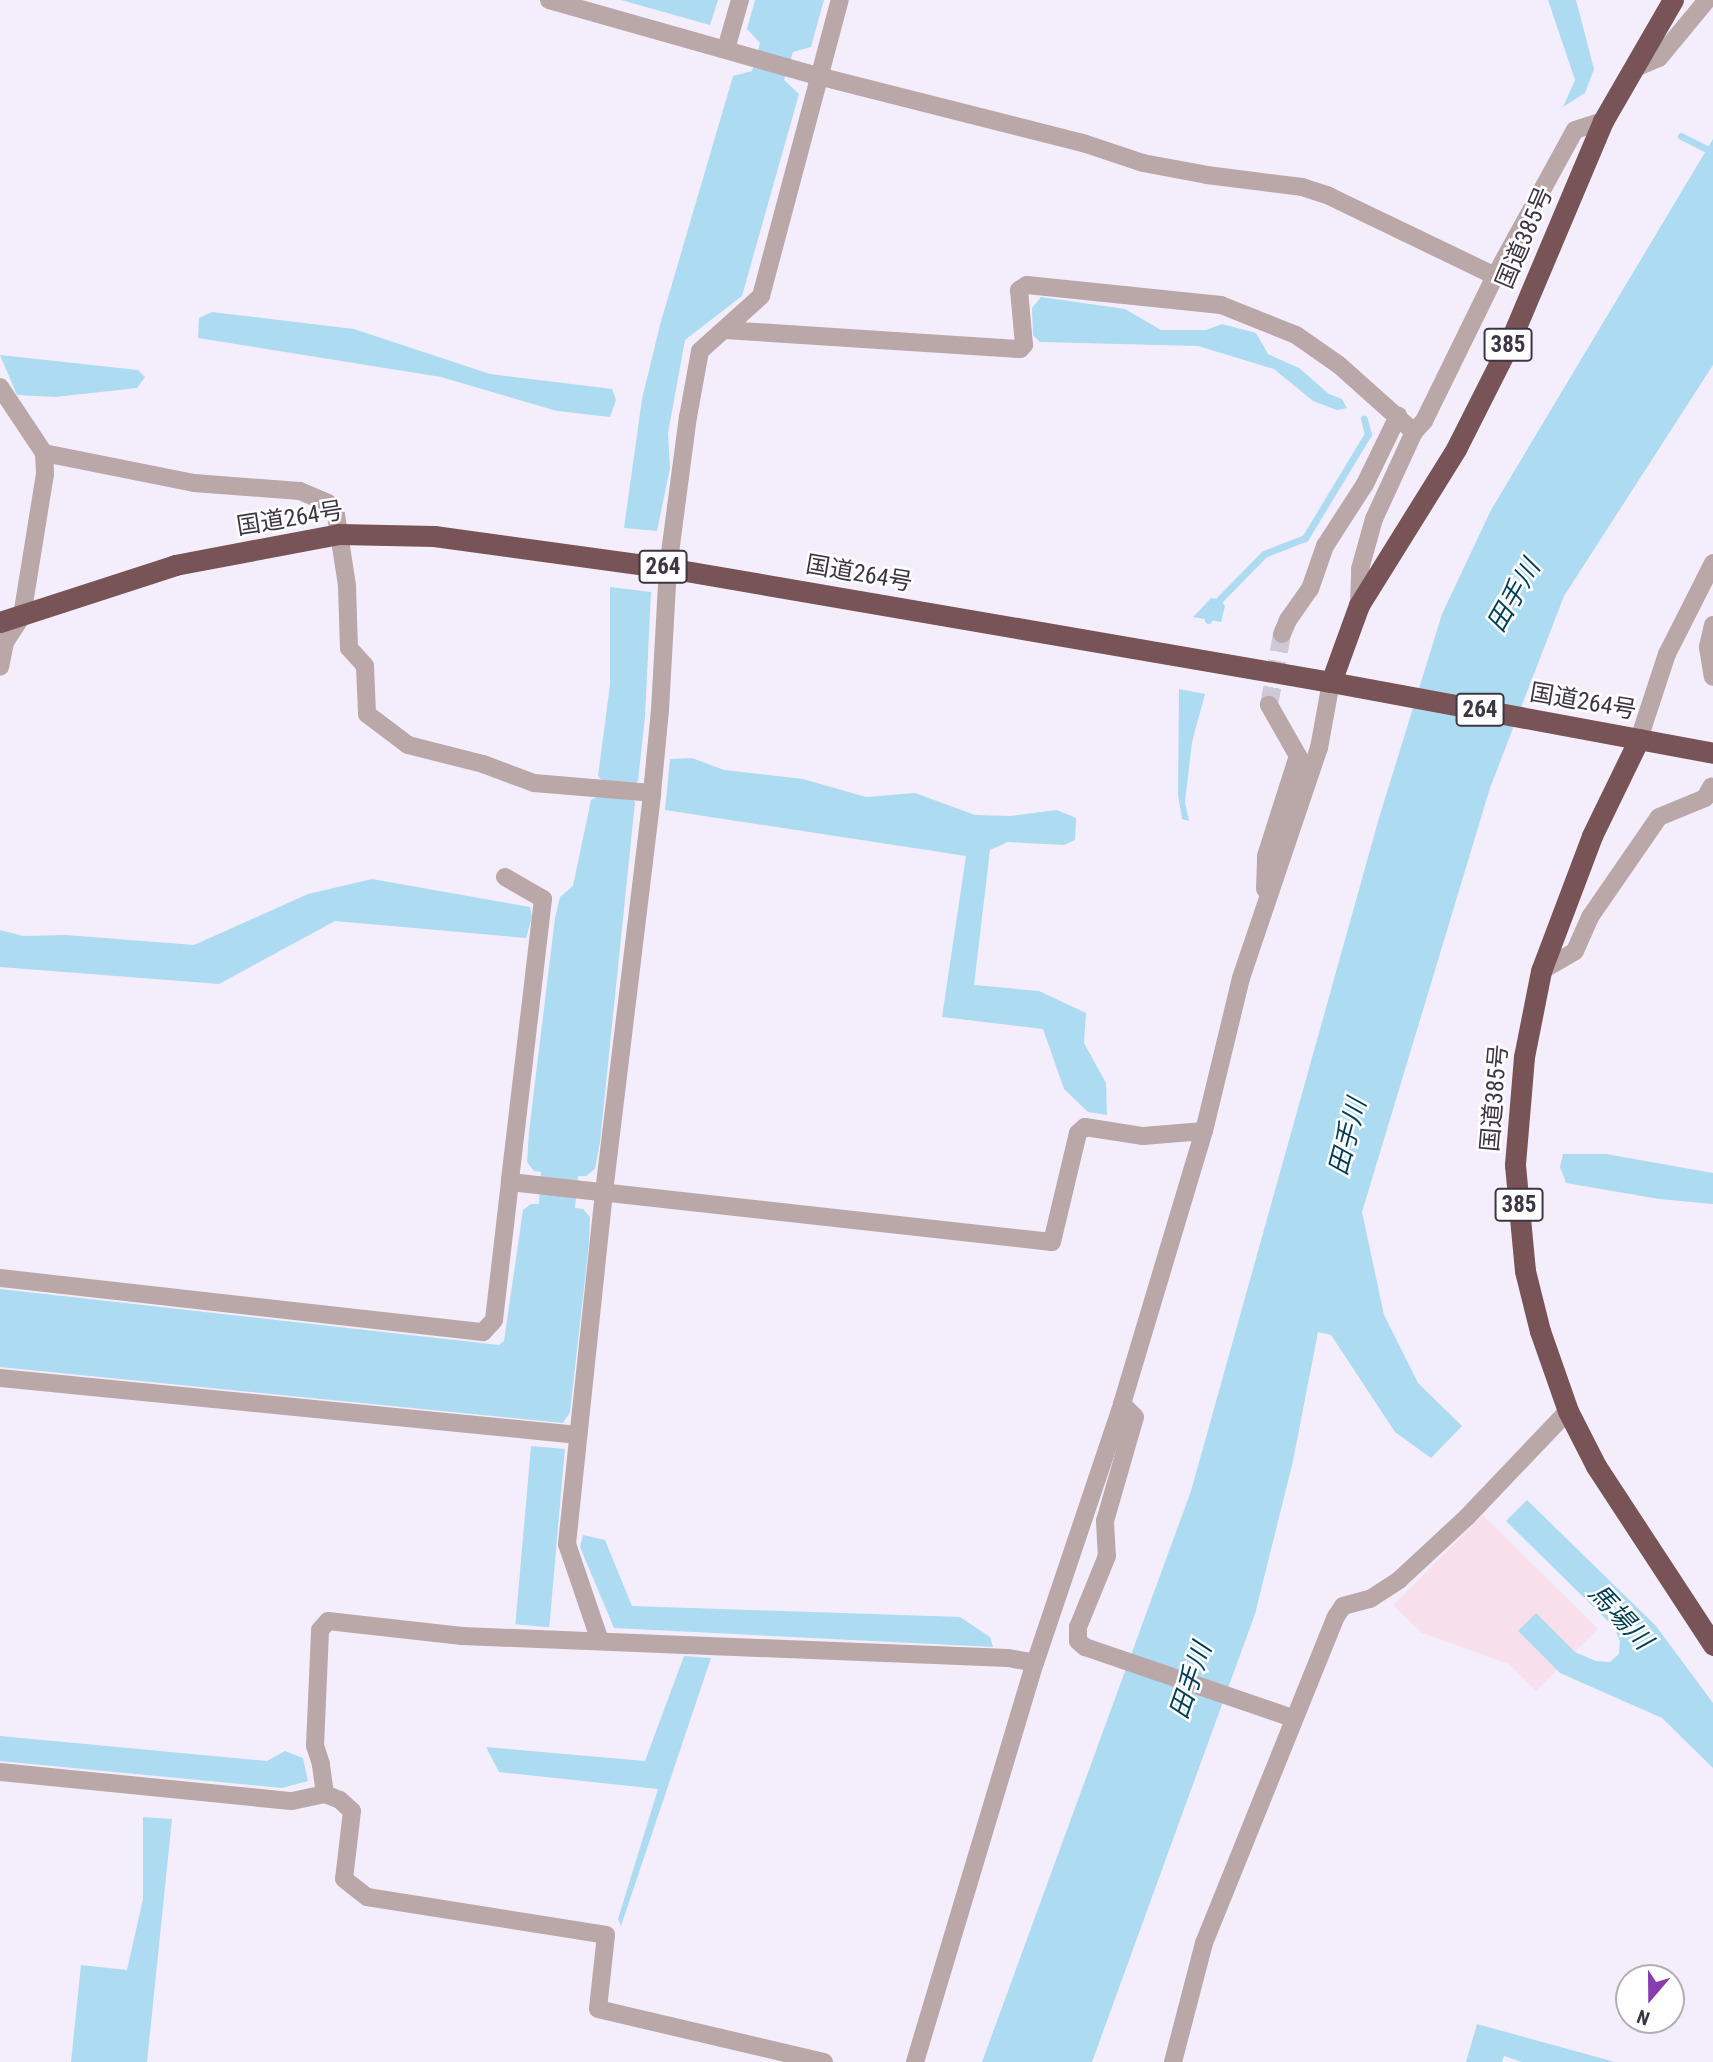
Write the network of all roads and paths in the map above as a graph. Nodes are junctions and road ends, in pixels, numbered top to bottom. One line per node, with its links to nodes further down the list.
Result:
1 (549, 0): 6 (street)
2 (740, 0): 6 (street)
3 (840, 0): 8 (street)
4 (1673, 0): 7 (highway, 国道385号 / 385)
5 (1707, 0): 7 (street)
6 (726, 49): 8 (street)
7 (1633, 69): 9 (highway, 国道385号 / 385)
8 (818, 76): 10 (street); 11 (street)
9 (1603, 121): 10 (street); 19 (highway, 国道385号 / 385)
10 (1495, 276): 14 (street)
11 (725, 330): 13 (street); 18 (street)
12 (0, 387): 15 (street)
13 (1398, 416): 14 (street); 23 (street)
14 (1414, 432): 19 (street)
15 (44, 453): 16 (street); 20 (street)
16 (339, 534): 18 (highway, 国道264号 / 264); 20 (highway, 国道264号 / 264); 31 (street)
17 (1713, 563): 28 (street)
18 (668, 568): 26 (highway, 国道264号 / 264); 31 (street)
19 (1359, 605): 26 (highway, 国道385号 / 385)
20 (22, 616): 21 (highway, 国道264号 / 264); 24 (street)
21 (0, 622)
22 (1713, 625): 25 (street)
23 (1282, 634)
24 (0, 667)
25 (1713, 677)
26 (1331, 682): 28 (highway, 国道264号 / 264); 33 (street)
27 (1269, 705): 33 (street)
28 (1639, 739): 29 (highway, 国道264号 / 264); 34 (highway, 国道385号 / 385)
29 (1713, 753)
30 (1710, 787): 34 (street)
31 (645, 792): 37 (street)
32 (505, 877): 36 (street)
33 (1265, 900): 35 (street)
34 (1541, 971): 41 (highway, 国道385号 / 385)
35 (1204, 1131): 37 (street); 40 (street)
36 (510, 1182): 37 (street); 38 (street)
37 (604, 1192): 42 (street)
38 (0, 1278)
39 (0, 1378): 42 (street)
40 (1122, 1404): 45 (street); 46 (street)
41 (1568, 1411): 44 (highway, 国道385号 / 385); 46 (street)
42 (578, 1435): 43 (street)
43 (600, 1642): 45 (street); 48 (street)
44 (1713, 1645)
45 (1035, 1663): 50 (street)
46 (1285, 1716): 51 (street)
47 (0, 1772): 48 (street)
48 (325, 1794): 49 (street)
49 (824, 2062)
50 (915, 2062)
51 (1173, 2062)

